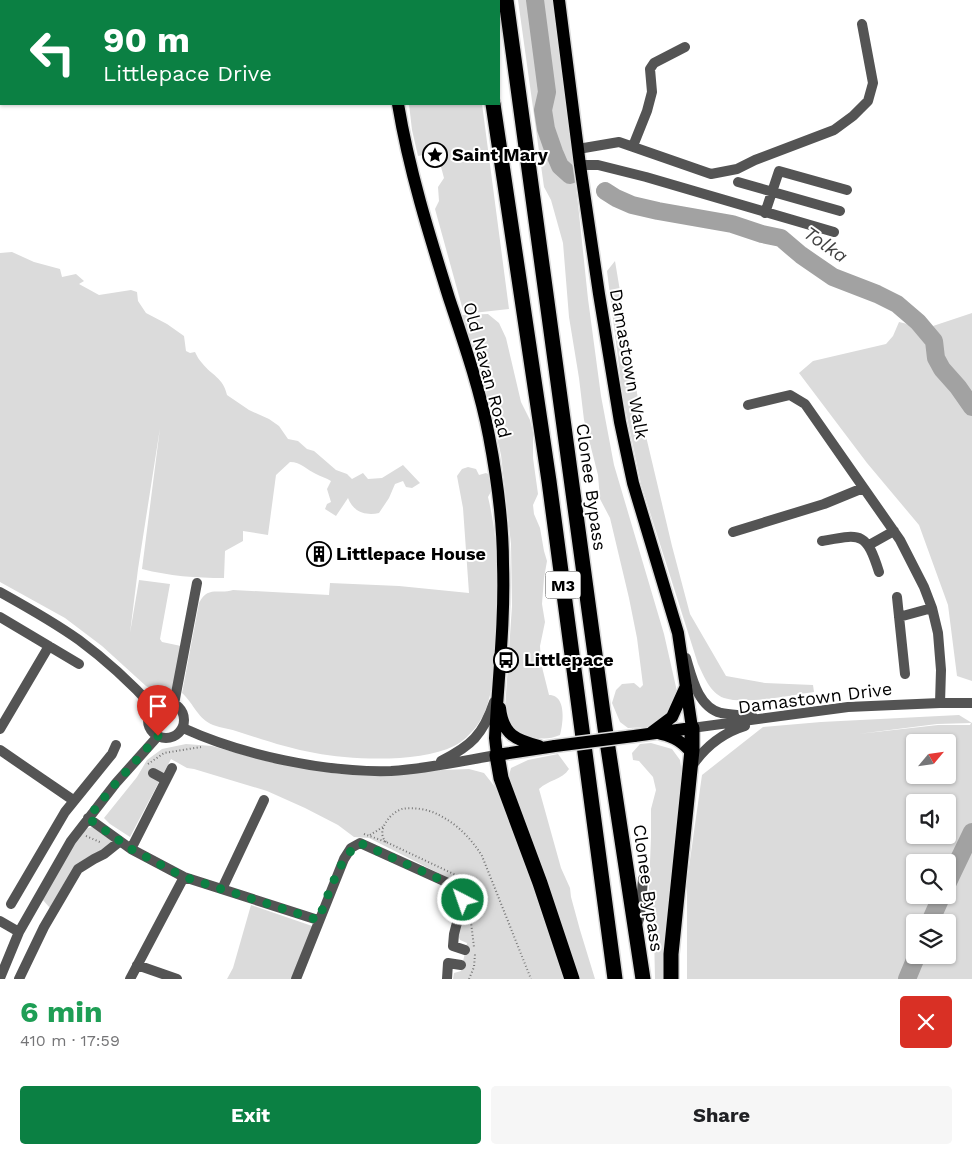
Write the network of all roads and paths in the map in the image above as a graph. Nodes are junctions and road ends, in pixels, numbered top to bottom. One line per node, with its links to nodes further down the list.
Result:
1 (506, 0): 70 (highway, Clonee Bypass / M3)
2 (559, 0): 8 (main road, Damastown Walk)
3 (862, 24): 7 (street)
4 (685, 47): 7 (street)
5 (398, 105): 34 (main road, Old Navan Road)
6 (493, 105): 85 (highway, M3)
7 (633, 146): 8 (street)
8 (578, 149): 9 (main road, Damastown Walk)
9 (580, 165): 14 (street); 29 (main road, Damastown Walk)
10 (738, 182): 12 (street)
11 (847, 190): 12 (street)
12 (772, 191): 13 (street); 14 (street)
13 (840, 211)
14 (765, 212): 15 (street)
15 (834, 232)
16 (748, 405): 17 (street)
17 (863, 488): 18 (street); 19 (street)
18 (894, 531): 21 (street); 26 (street)
19 (733, 532)
20 (822, 540): 21 (street)
21 (869, 545): 22 (street)
22 (878, 572)
23 (197, 583): 37 (street)
24 (0, 592): 38 (street)
25 (897, 597): 28 (street)
26 (932, 608): 28 (street); 35 (street)
27 (0, 617): 30 (street)
28 (899, 617): 32 (street)
29 (678, 633): 33 (main road, Damastown Walk); 39 (street)
30 (49, 646): 31 (street); 42 (street)
31 (79, 664)
32 (905, 674)
33 (687, 686): 41 (main road, Damastown Walk); 43 (main road)
34 (498, 691): 46 (main road); 49 (main road, Old Navan Road); 50 (street, Old Navan Road)
35 (940, 702): 36 (street, Damastown Drive); 39 (street, Damastown Drive)
36 (972, 703)
37 (174, 704): 38 (street); 40 (street)
38 (154, 708): 44 (street)
39 (767, 718): 41 (street, Damastown Drive); 52 (street)
40 (183, 728): 44 (street); 50 (street)
41 (692, 728): 43 (main road); 48 (highway)
42 (0, 729)
43 (651, 733): 46 (main road, bridge); 48 (main road)
44 (158, 736): 57 (street)
45 (116, 746): 55 (street)
46 (549, 747): 49 (main road)
47 (0, 750): 55 (street)
48 (692, 753): 52 (highway)
49 (497, 755): 50 (street); 84 (highway)
50 (431, 766)
51 (172, 768): 54 (street)
52 (690, 769): 87 (highway)
53 (153, 773): 54 (street)
54 (166, 780): 63 (street)
55 (73, 800): 67 (street)
56 (264, 800): 66 (street)
57 (88, 818): 62 (street); 71 (street)
58 (383, 827): 59 (path); 61 (path); 83 (path)
59 (370, 835)
60 (86, 836): 62 (path)
61 (386, 842)
62 (116, 845): 63 (street); 77 (street)
63 (131, 849): 64 (street)
64 (184, 877): 66 (street); 73 (street)
65 (643, 879): 70 (street)
66 (222, 889): 68 (street)
67 (11, 904)
68 (318, 920): 72 (street); 80 (street)
69 (0, 922): 71 (street)
70 (636, 928): 86 (highway, Clonee Bypass / M3)
71 (19, 932): 76 (street)
72 (465, 950)
73 (136, 965): 78 (street); 79 (street)
74 (461, 965): 81 (street)
75 (471, 975): 82 (path)
76 (0, 978)
77 (19, 979)
78 (130, 979)
79 (176, 979)
80 (296, 979)
81 (446, 979)
82 (474, 979)
83 (531, 979)
84 (572, 979)
85 (615, 979)
86 (642, 979)
87 (671, 979)

